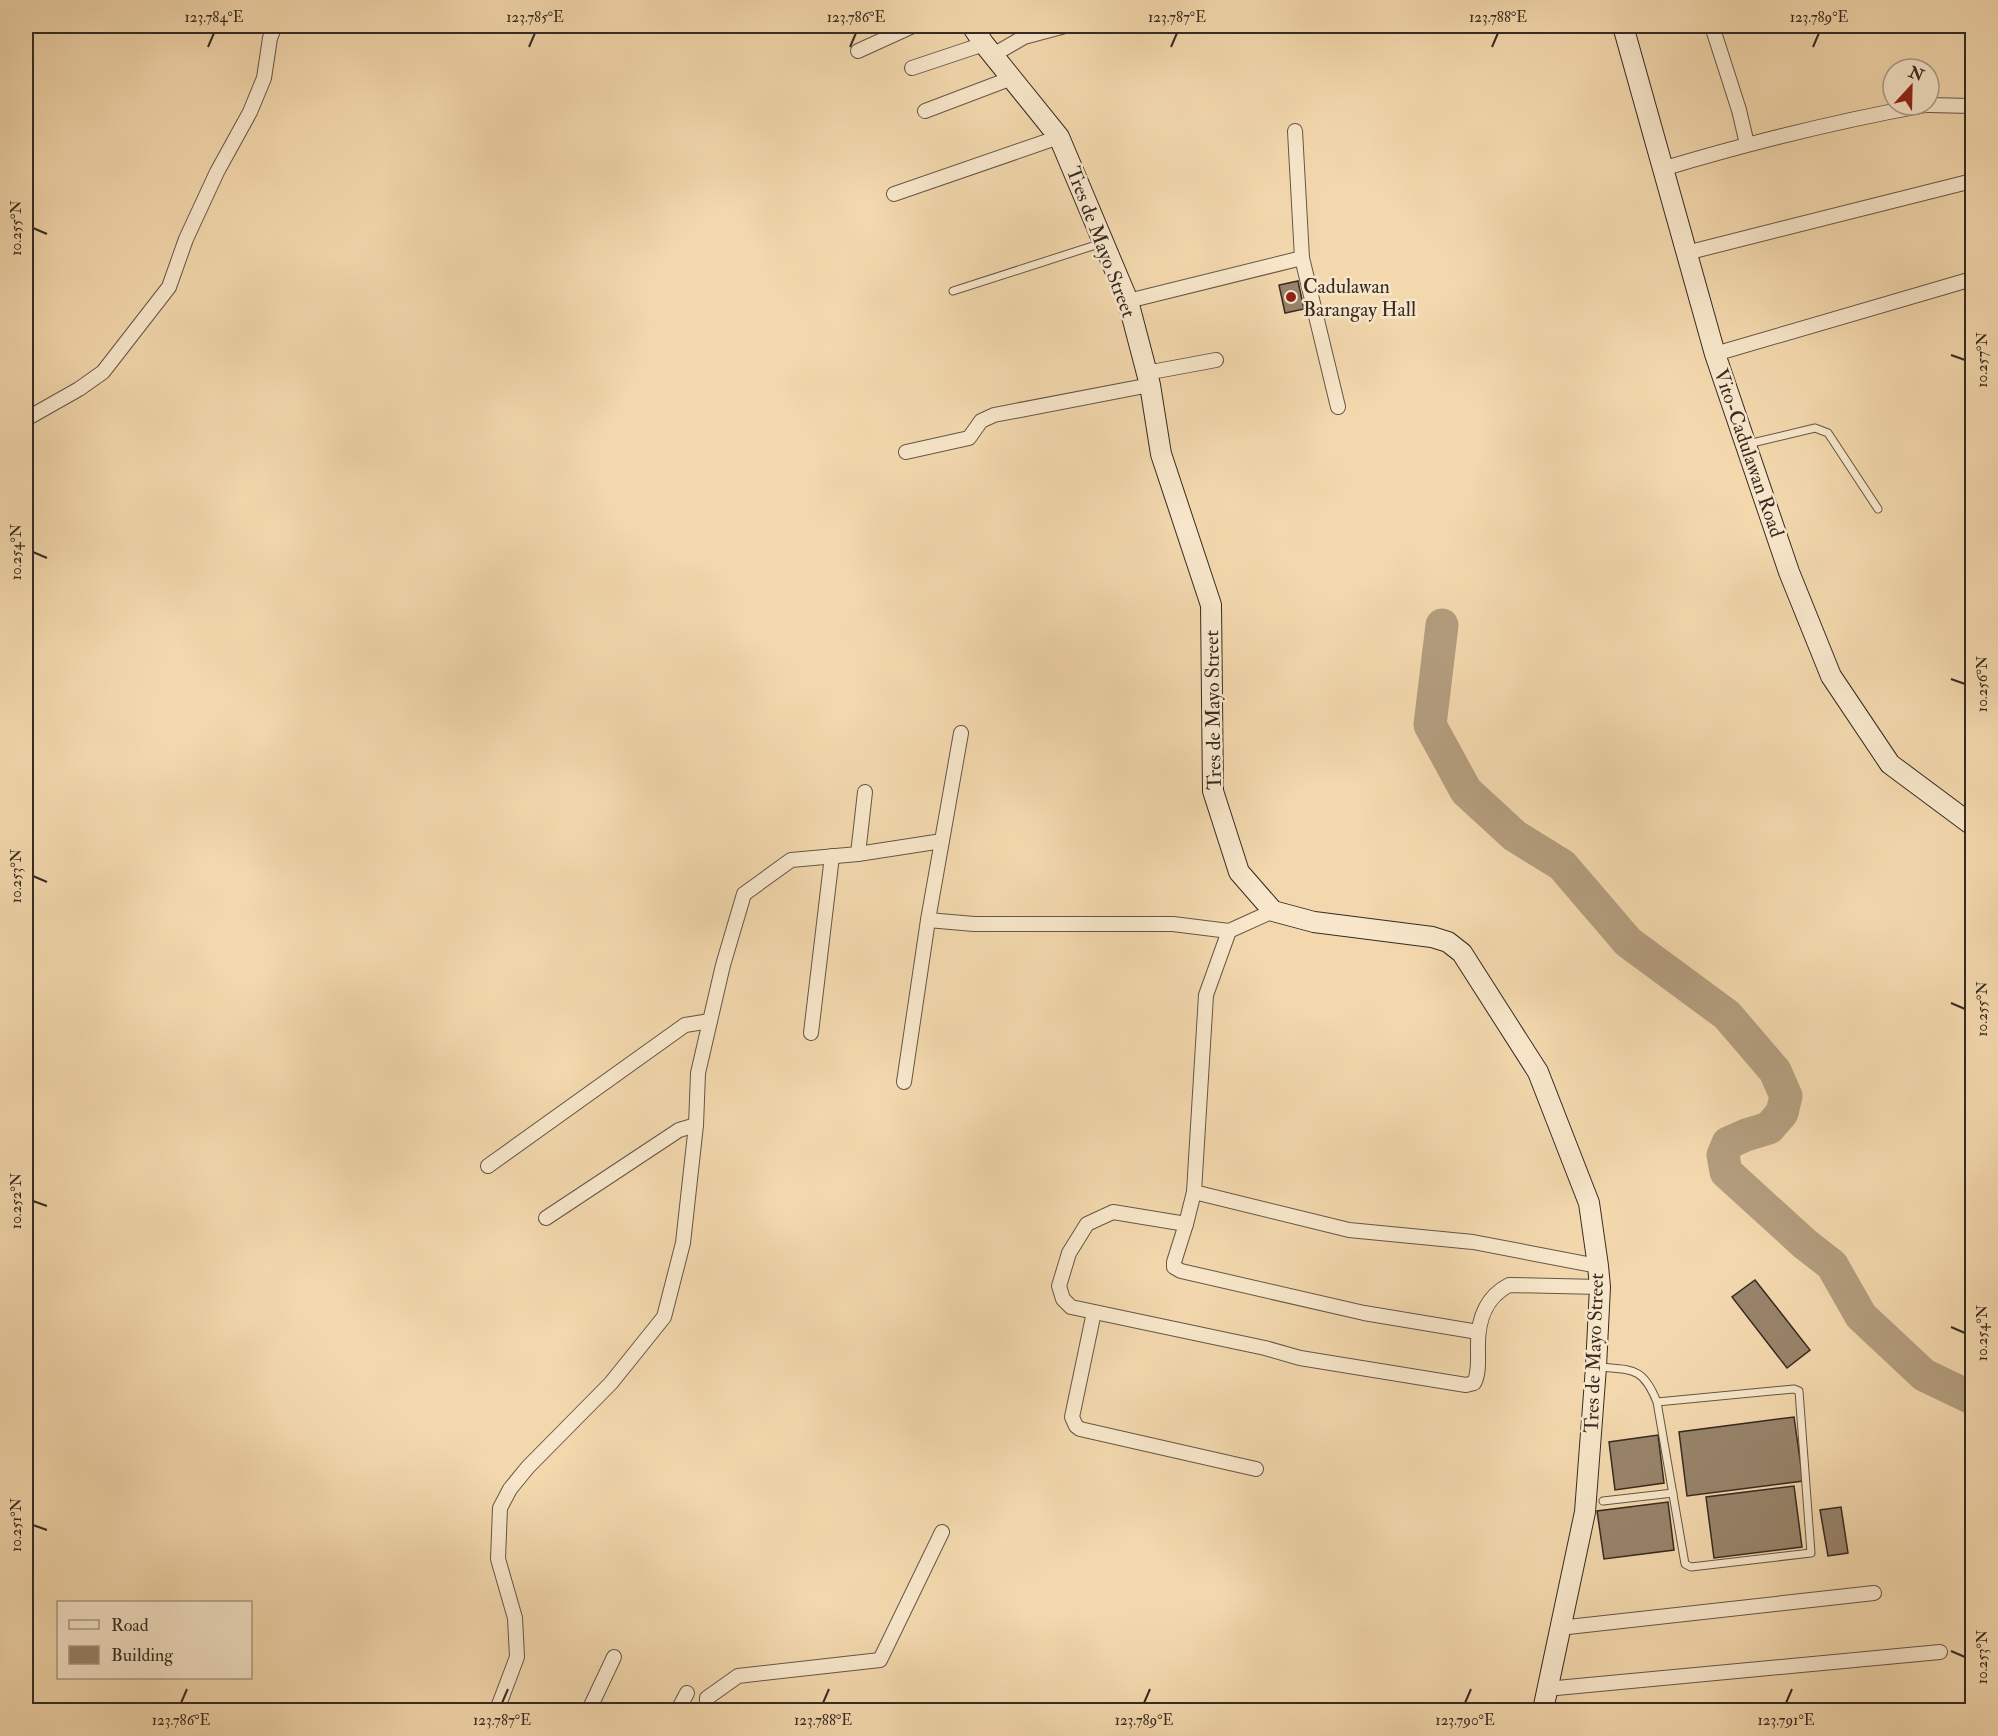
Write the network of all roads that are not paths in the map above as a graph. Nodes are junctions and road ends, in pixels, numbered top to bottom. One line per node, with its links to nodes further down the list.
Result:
1 (275, 26): 31 (street)
2 (913, 26): 8 (street)
3 (972, 26): 7 (street, Tres de Mayo Street)
4 (1065, 26): 7 (street)
5 (1623, 26): 18 (street, Vito-Cadulawan Road)
6 (1712, 26): 17 (street)
7 (989, 49): 9 (street); 10 (street, Tres de Mayo Street)
8 (858, 51)
9 (912, 68)
10 (1012, 78): 13 (street); 16 (street, Tres de Mayo Street)
11 (1941, 105): 12 (street)
12 (1972, 106)
13 (925, 111)
14 (1881, 113): 17 (street)
15 (1295, 132): 23 (street)
16 (1059, 137): 20 (street); 21 (street, Tres de Mayo Street)
17 (1747, 144): 18 (street)
18 (1662, 169): 22 (street, Vito-Cadulawan Road)
19 (1972, 181): 22 (street)
20 (894, 194)
21 (1104, 242): 25 (lane); 26 (street, Tres de Mayo Street)
22 (1686, 253): 27 (street, Vito-Cadulawan Road)
23 (1302, 258): 26 (street); 30 (street)
24 (1972, 279): 27 (street)
25 (953, 291)
26 (1128, 301): 29 (street, Tres de Mayo Street)
27 (1715, 354): 32 (street, Vito-Cadulawan Road)
28 (1216, 360): 29 (street)
29 (1148, 379): 33 (street); 41 (street, Tres de Mayo Street)
30 (1338, 407)
31 (26, 419)
32 (1746, 445): 34 (lane); 37 (street, Vito-Cadulawan Road)
33 (906, 452)
34 (1878, 510)
35 (961, 733): 38 (street)
36 (865, 792): 39 (street)
37 (1972, 825)
38 (942, 841): 39 (street); 42 (street)
39 (858, 854): 40 (street)
40 (832, 856): 44 (street); 45 (street)
41 (1273, 911): 43 (street); 52 (street, Tres de Mayo Street)
42 (928, 920): 43 (street); 46 (street)
43 (1229, 930): 49 (street)
44 (710, 1021): 47 (street); 48 (street)
45 (811, 1033)
46 (904, 1082)
47 (696, 1125): 50 (street); 68 (street)
48 (488, 1166)
49 (1194, 1192): 51 (street); 52 (street)
50 (546, 1218)
51 (1186, 1224): 54 (street); 55 (street)
52 (1598, 1266): 53 (street, Tres de Mayo Street)
53 (1600, 1287): 55 (street); 56 (street, Tres de Mayo Street)
54 (1094, 1312): 55 (street); 58 (street)
55 (1478, 1332)
56 (1596, 1367): 57 (lane); 63 (street, Tres de Mayo Street)
57 (1657, 1402): 59 (lane); 59 (lane)
58 (1256, 1469)
59 (1673, 1493): 60 (lane)
60 (1603, 1501)
61 (942, 1532): 71 (street)
62 (1874, 1593): 63 (street)
63 (1559, 1628): 66 (street, Tres de Mayo Street)
64 (1940, 1652): 66 (street)
65 (614, 1657): 69 (street)
66 (1546, 1689): 72 (street, Tres de Mayo Street)
67 (687, 1693): 70 (street)
68 (497, 1710)
69 (589, 1710)
70 (678, 1710)
71 (707, 1710)
72 (1543, 1710)

